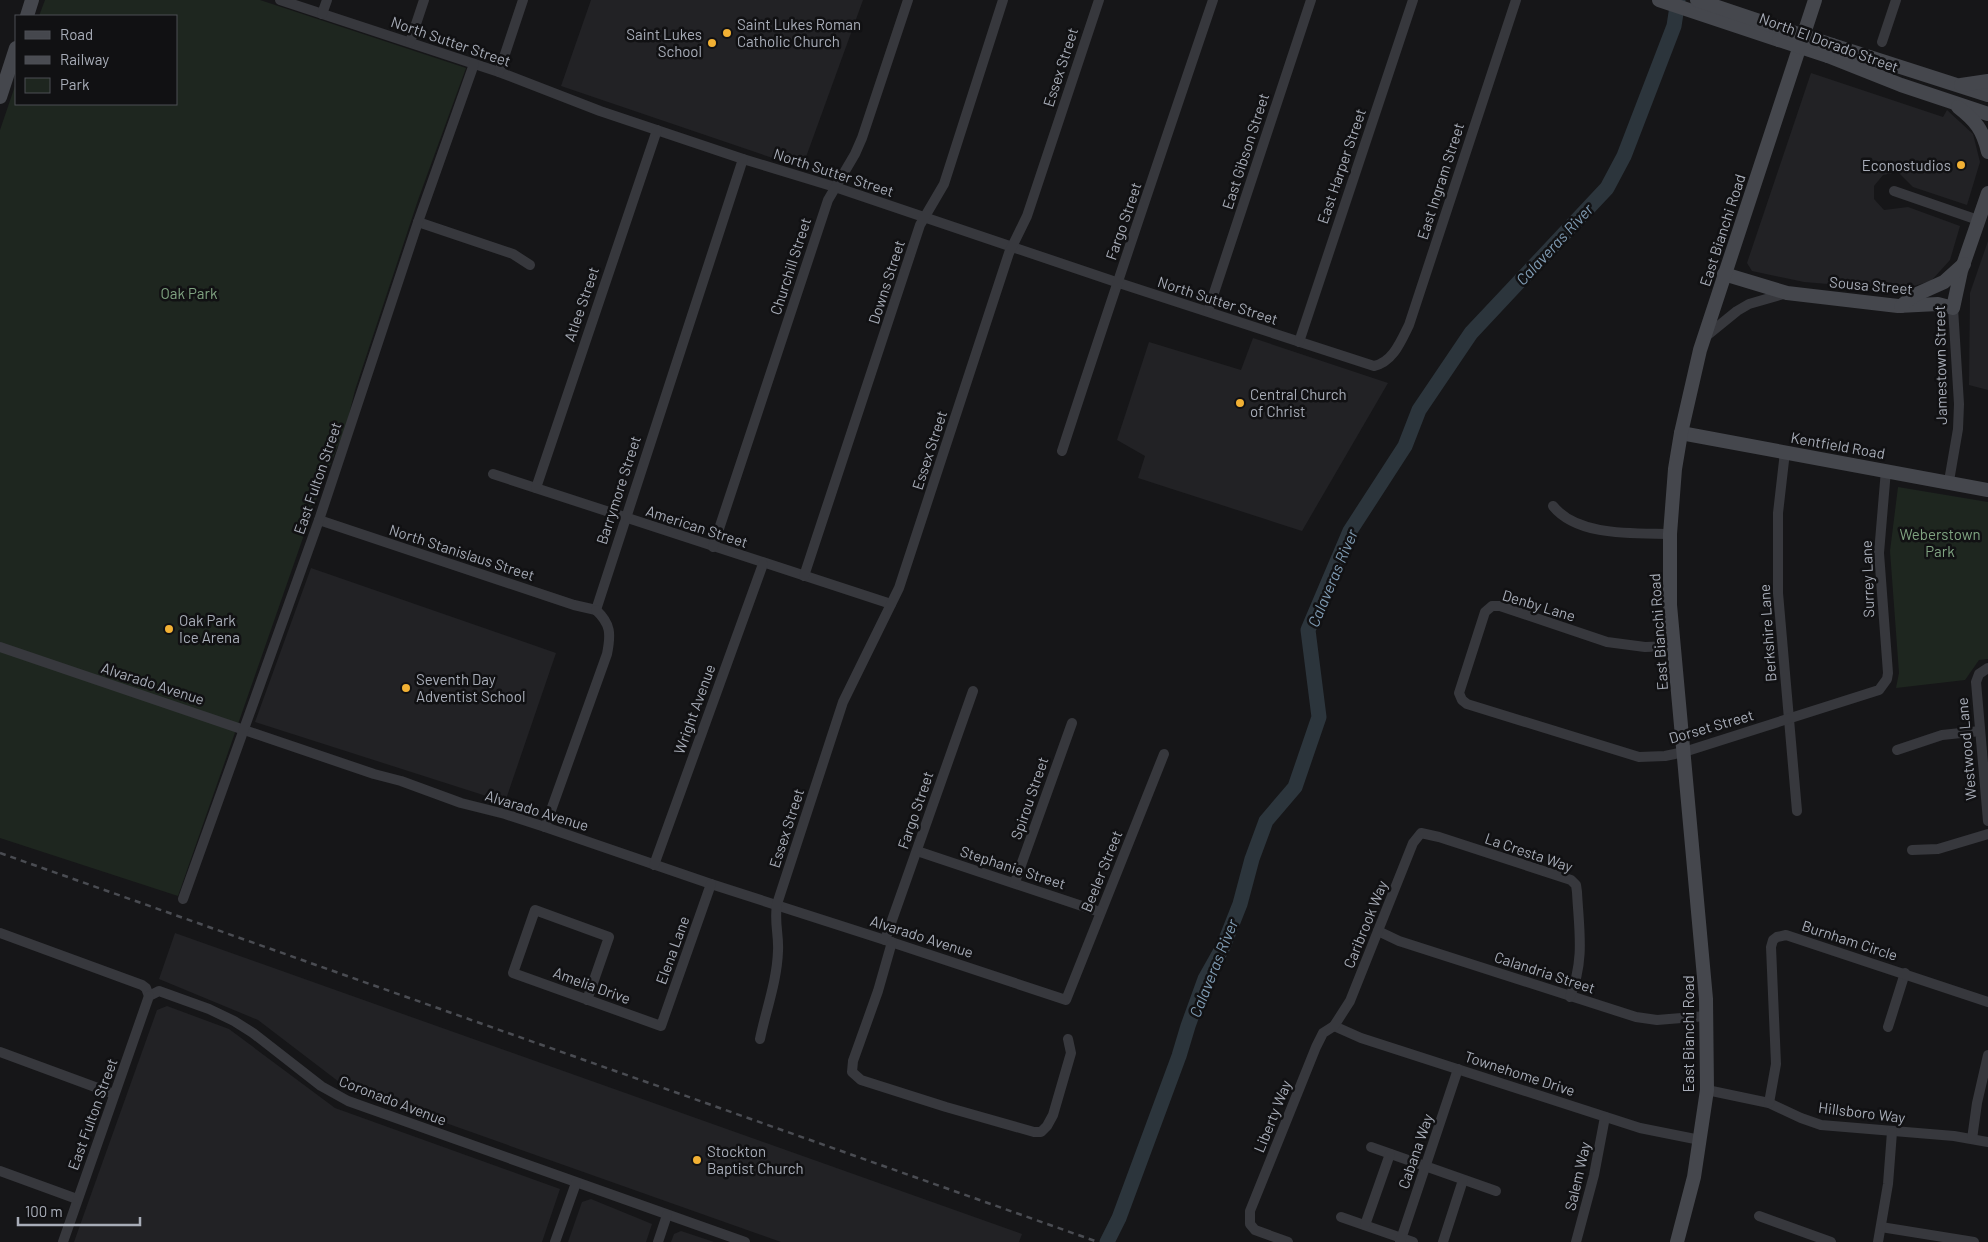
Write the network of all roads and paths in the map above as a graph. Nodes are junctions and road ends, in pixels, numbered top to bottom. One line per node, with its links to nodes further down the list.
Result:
1 (32, 0): 18 (street)
2 (280, 0): 17 (street, North Sutter Street)
3 (327, 0): 17 (street)
4 (424, 0): 20 (street)
5 (523, 0): 25 (street)
6 (908, 0): 36 (street, Churchill Street)
7 (1003, 0): 39 (street, Downs Street)
8 (1098, 0): 42 (street, Essex Street)
9 (1212, 0): 46 (street, Fargo Street)
10 (1311, 0): 50 (street, East Gibson Street)
11 (1413, 0): 52 (street, East Harper Street)
12 (1516, 0): 53 (street, East Ingram Street)
13 (1659, 0): 19 (street, North El Dorado Street)
14 (1696, 0): 19 (street, North El Dorado Street)
15 (1815, 0): 45 (street, East Bianchi Road)
16 (1896, 0): 21 (street)
17 (322, 14): 20 (street, North Sutter Street)
18 (27, 15)
19 (1767, 30): 23 (street, North El Dorado Street, bridge)
20 (410, 42): 24 (street, North Sutter Street)
21 (1882, 42)
22 (15, 51): 29 (street)
23 (1830, 51): 27 (street, North El Dorado Street); 30 (street, North El Dorado Street)
24 (474, 64): 25 (street, North Sutter Street); 41 (street, East Fulton Street)
25 (499, 72): 32 (street, North Sutter Street)
26 (1988, 81): 27 (street)
27 (1958, 85): 28 (street, North El Dorado Street)
28 (1988, 95)
29 (0, 97)
30 (1952, 102): 31 (street, North El Dorado Street); 33 (street)
31 (1988, 114)
32 (656, 130): 34 (street, North Sutter Street); 60 (street, Atlee Street)
33 (1988, 152)
34 (743, 159): 36 (street, North Sutter Street); 63 (street, Barrymore Street)
35 (1988, 186): 38 (street)
36 (835, 187): 39 (street, North Sutter Street); 66 (street, Churchill Street)
37 (1894, 191): 40 (street)
38 (1988, 193): 40 (street, Jamestown Street)
39 (925, 217): 42 (street, North Sutter Street); 68 (street, Downs Street)
40 (1978, 220): 43 (street, Jamestown Street)
41 (418, 222): 44 (street); 64 (street, East Fulton Street)
42 (1012, 246): 46 (street, North Sutter Street); 69 (street, Essex Street)
43 (1964, 264): 48 (street); 49 (street, Jamestown Street)
44 (530, 265)
45 (1724, 274): 47 (street, Sousa Street); 51 (street, East Bianchi Road)
46 (1116, 282): 50 (street, North Sutter Street); 55 (street, Fargo Street)
47 (1786, 293): 48 (street, Sousa Street); 51 (street, Sousa Street)
48 (1901, 306): 49 (street, Sousa Street)
49 (1953, 308): 59 (street, Jamestown Street)
50 (1208, 311): 52 (street, North Sutter Street)
51 (1704, 338): 54 (street, East Bianchi Road)
52 (1299, 342): 53 (street, North Sutter Street)
53 (1381, 365)
54 (1681, 433): 56 (street, Kentfield Road); 65 (street, East Bianchi Road)
55 (1062, 451)
56 (1785, 452): 57 (street, Kentfield Road); 77 (street, Berkshire Lane)
57 (1886, 470): 59 (street, Kentfield Road); 74 (street, Surrey Lane)
58 (493, 474): 60 (street, American Street)
59 (1949, 481): 61 (street, Kentfield Road)
60 (536, 488): 63 (street, American Street)
61 (1988, 490)
62 (1553, 506): 65 (street)
63 (625, 518): 66 (street, American Street); 70 (street, Barrymore Street)
64 (319, 520): 70 (street, North Stanislaus Street); 79 (street, East Fulton Street)
65 (1670, 534): 71 (street, East Bianchi Road)
66 (713, 547): 67 (street, American Street)
67 (762, 564): 68 (street, American Street); 91 (street, Wright Avenue)
68 (804, 576): 69 (street, American Street)
69 (891, 604): 95 (street, Essex Street)
70 (596, 610): 86 (street)
71 (1674, 646): 76 (street, Denby Lane); 82 (street, East Bianchi Road)
72 (0, 647): 79 (street, Alvarado Avenue)
73 (1984, 671): 80 (street, Westwood Lane)
74 (1884, 686): 77 (street, Dorset Street)
75 (973, 691): 90 (street, Fargo Street)
76 (1460, 698): 82 (street, Dorset Street)
77 (1789, 719): 82 (street, Dorset Street); 84 (street, Berkshire Lane)
78 (1072, 723): 92 (street, Spirou Street)
79 (244, 729): 86 (street, Alvarado Avenue); 94 (street, East Fulton Street)
80 (1980, 731): 81 (street); 85 (street, Westwood Lane)
81 (1898, 750)
82 (1684, 752): 106 (street, East Bianchi Road)
83 (1164, 754): 96 (street, Beeler Street)
84 (1797, 811)
85 (1988, 821)
86 (546, 827): 91 (street, Alvarado Avenue)
87 (1422, 833): 97 (street, Caribrook Way); 102 (street, La Cresta Way)
88 (1988, 834): 89 (street)
89 (1912, 850)
90 (917, 851): 92 (street, Stephanie Street); 99 (street, Fargo Street)
91 (654, 865): 93 (street, Alvarado Avenue)
92 (1015, 882): 96 (street, Stephanie Street)
93 (711, 884): 95 (street, Alvarado Avenue); 107 (street, Elena Lane)
94 (183, 899)
95 (777, 904): 99 (street, Alvarado Avenue); 110 (street, Essex Street)
96 (1100, 912): 104 (street, Beeler Street)
97 (1378, 932): 102 (street, Calandria Street); 108 (street, Caribrook Way)
98 (0, 933): 101 (street)
99 (889, 941): 104 (street, Alvarado Avenue); 111 (street, Fargo Street)
100 (1905, 974): 105 (street, Burnham Circle); 109 (street); 117 (street, Burnham Circle)
101 (149, 996): 116 (street, East Fulton Street); 128 (street, Coronado Avenue)
102 (1570, 996): 106 (street, Calandria Street)
103 (587, 1000): 103 (street, Amelia Drive); 107 (street, Amelia Drive)
104 (1066, 1000)
105 (1988, 1002)
106 (1706, 1016): 115 (street, East Bianchi Road)
107 (661, 1026)
108 (1334, 1026): 114 (street, Townehome Drive); 141 (street, Liberty Way)
109 (1888, 1027)
110 (760, 1039)
111 (1068, 1039)
112 (0, 1052): 116 (street)
113 (1988, 1055): 120 (street)
114 (1458, 1069): 118 (street, Townehome Drive); 125 (street, Cabana Way)
115 (1707, 1090): 117 (street, Hillsboro Way); 121 (street, East Bianchi Road)
116 (114, 1094): 130 (street, East Fulton Street)
117 (1769, 1103): 119 (street, Hillsboro Way)
118 (1606, 1117): 121 (street, Townehome Drive); 144 (street, Salem Way)
119 (1892, 1132): 120 (street, Hillsboro Way); 135 (street)
120 (1972, 1139): 122 (street, Hillsboro Way)
121 (1700, 1140): 145 (street, East Bianchi Road)
122 (1988, 1142)
123 (1371, 1147): 124 (street)
124 (1390, 1154): 125 (street); 134 (street)
125 (1425, 1168): 127 (street); 136 (street, Cabana Way)
126 (0, 1171): 130 (street)
127 (1463, 1180): 129 (street); 143 (street)
128 (576, 1183): 131 (street, Coronado Avenue); 138 (street)
129 (1496, 1191)
130 (77, 1199): 137 (street, East Fulton Street)
131 (667, 1215): 139 (street); 140 (street, Coronado Avenue)
132 (1759, 1216): 146 (street)
133 (1342, 1217): 134 (street)
134 (1366, 1226): 136 (street)
135 (1881, 1227): 147 (street); 148 (street)
136 (1400, 1240): 142 (street)
137 (63, 1242)
138 (555, 1242)
139 (658, 1242)
140 (744, 1242)
141 (1288, 1242)
142 (1413, 1242)
143 (1443, 1242)
144 (1576, 1242)
145 (1677, 1242)
146 (1831, 1242)
147 (1878, 1242)
148 (1974, 1242)

